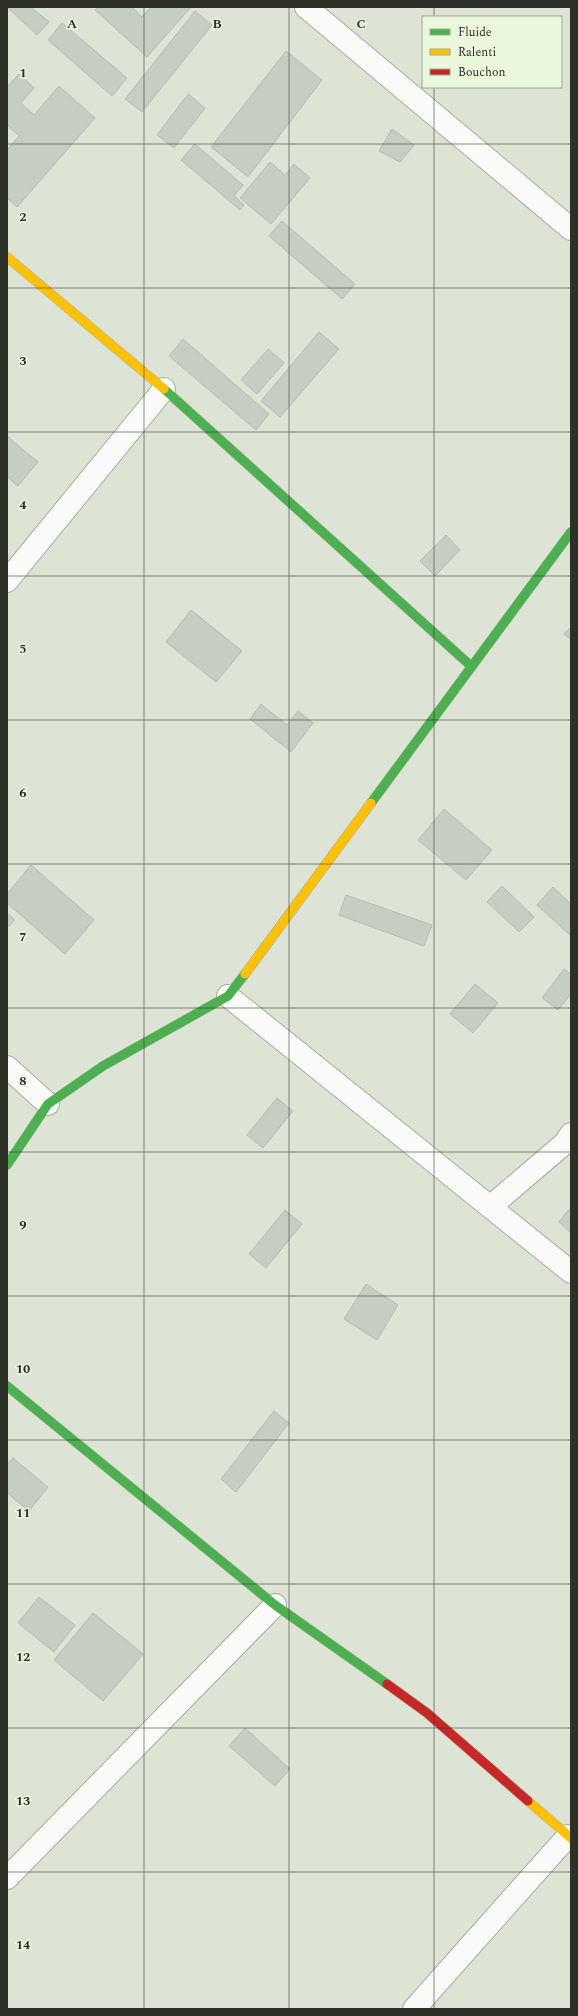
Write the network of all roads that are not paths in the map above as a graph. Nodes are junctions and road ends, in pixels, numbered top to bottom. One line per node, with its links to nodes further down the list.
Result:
1 (306, 7): 2 (street)
2 (571, 229)
3 (7, 256): 4 (street)
4 (164, 389): 6 (street); 7 (street)
5 (571, 532): 7 (street)
6 (7, 581)
7 (471, 666): 8 (street)
8 (228, 996): 10 (street); 13 (street)
9 (7, 1067): 10 (street)
10 (48, 1104): 12 (street)
11 (571, 1134): 13 (street)
12 (7, 1165)
13 (490, 1207): 14 (street)
14 (571, 1272)
15 (7, 1386): 16 (street)
16 (275, 1605): 17 (street); 18 (street)
17 (569, 1837): 19 (street)
18 (7, 1878)
19 (414, 2009)

